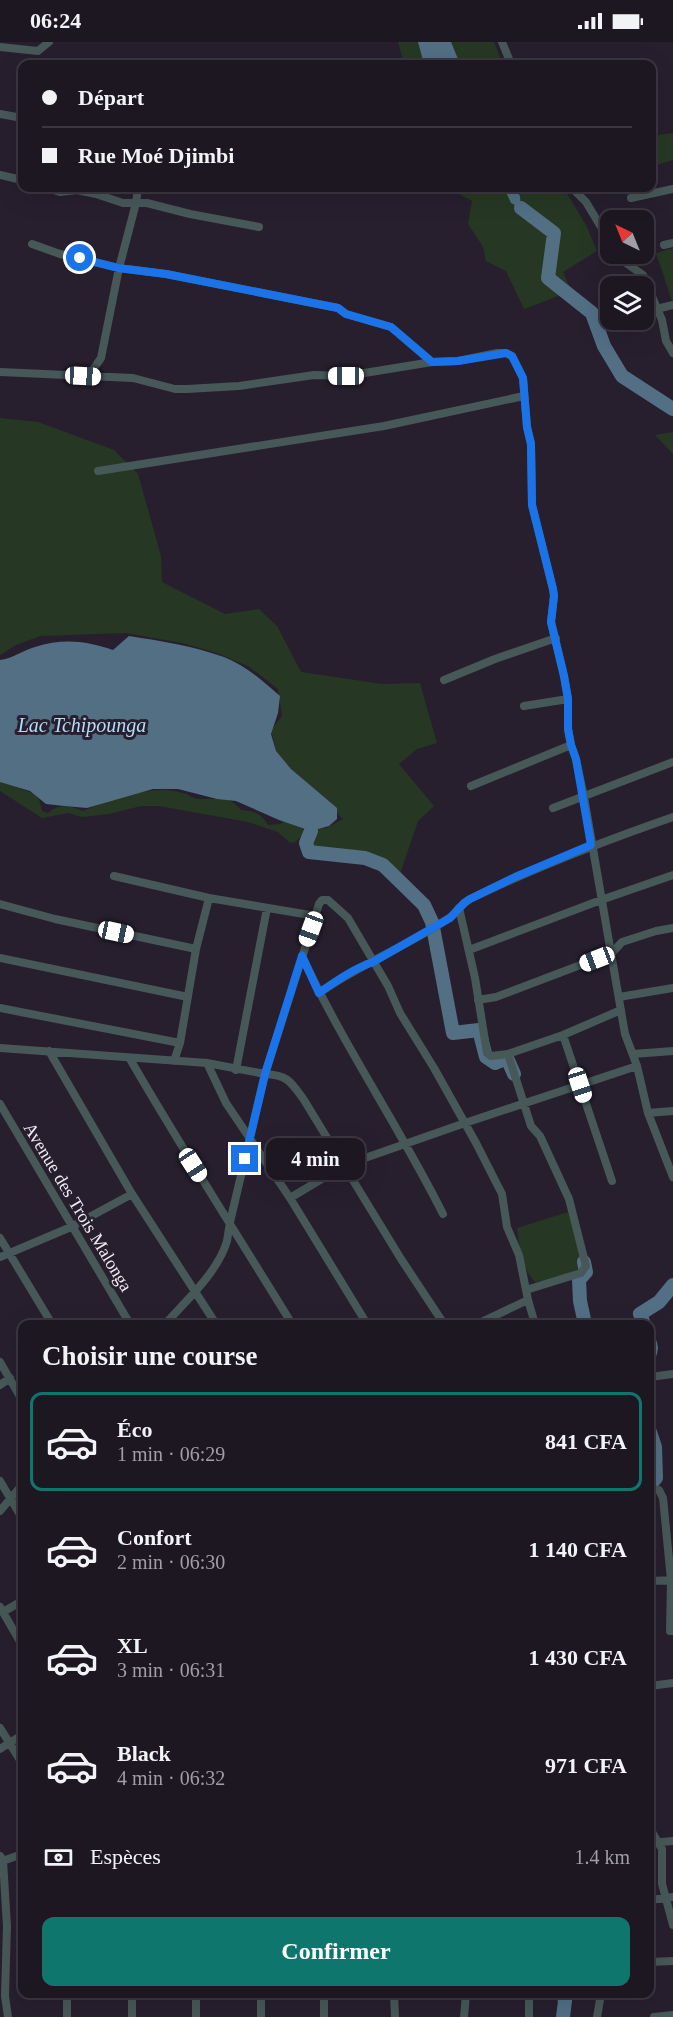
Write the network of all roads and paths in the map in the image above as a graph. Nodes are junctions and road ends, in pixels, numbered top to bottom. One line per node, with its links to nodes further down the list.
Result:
1 (49, 42): 3 (street)
2 (502, 42): 4 (street)
3 (0, 47)
4 (510, 60)
5 (0, 114): 6 (street)
6 (18, 117)
7 (0, 175): 8 (street)
8 (18, 179)
9 (673, 189): 13 (street)
10 (86, 192): 14 (street)
11 (137, 192): 14 (street)
12 (576, 192): 15 (street)
13 (631, 198)
14 (136, 203): 16 (street); 19 (street)
15 (600, 225)
16 (259, 226)
17 (32, 244): 19 (street)
18 (627, 264): 21 (street)
19 (118, 268): 23 (street); 25 (street)
20 (673, 305): 21 (street)
21 (657, 309): 22 (street)
22 (673, 353)
23 (432, 362): 25 (street); 26 (street)
24 (0, 372): 25 (street)
25 (83, 376)
26 (525, 396): 27 (street); 28 (street)
27 (98, 471)
28 (556, 638): 29 (street); 30 (street)
29 (444, 680)
30 (568, 699): 31 (street); 32 (street)
31 (524, 706)
32 (571, 745): 34 (street); 35 (street)
33 (673, 762): 35 (street)
34 (471, 786)
35 (584, 797): 36 (street); 38 (street)
36 (554, 808)
37 (673, 816): 38 (street)
38 (591, 845): 42 (street); 45 (street)
39 (673, 875): 42 (street)
40 (114, 876): 41 (street)
41 (209, 898): 44 (street); 48 (street)
42 (601, 900): 49 (street); 50 (street)
43 (0, 903): 48 (street)
44 (267, 908): 46 (street); 72 (street)
45 (459, 908): 49 (street); 53 (street)
46 (316, 916): 51 (street); 53 (street)
47 (673, 928): 50 (street)
48 (196, 949): 56 (street)
49 (470, 950): 58 (street)
50 (612, 953): 57 (street); 58 (street)
51 (302, 956): 55 (street); 73 (street)
52 (0, 958): 56 (street)
53 (373, 962): 55 (street); 79 (street)
54 (673, 988): 57 (street)
55 (319, 993): 81 (street)
56 (188, 997): 62 (street)
57 (619, 997): 60 (street)
58 (478, 1000): 66 (street)
59 (0, 1008): 62 (street)
60 (621, 1010): 61 (street); 67 (street)
61 (563, 1035): 66 (street); 74 (street)
62 (180, 1043): 69 (street)
63 (0, 1048): 64 (street)
64 (49, 1051): 68 (street); 85 (street)
65 (673, 1051): 67 (street)
66 (508, 1054): 76 (street)
67 (633, 1054): 71 (street)
68 (130, 1059): 69 (street); 88 (street)
69 (174, 1061): 70 (street)
70 (207, 1064): 72 (street); 80 (street)
71 (638, 1066): 74 (street); 78 (street)
72 (237, 1070): 73 (street)
73 (265, 1074): 80 (street); 82 (street)
74 (580, 1085): 76 (street); 84 (street)
75 (0, 1104): 89 (street, Avenue des Trois Malonga)
76 (523, 1104): 79 (street); 94 (street)
77 (673, 1111): 78 (street)
78 (648, 1113): 83 (street)
79 (465, 1123): 81 (street); 94 (street)
80 (250, 1138): 86 (street); 88 (street)
81 (405, 1144): 82 (street); 87 (street)
82 (345, 1166): 86 (street); 102 (street)
83 (673, 1177)
84 (612, 1181)
85 (132, 1194): 89 (street); 93 (street)
86 (290, 1198): 101 (street)
87 (443, 1214)
88 (230, 1222): 93 (street); 100 (street)
89 (71, 1227): 91 (street); 97 (street, Avenue des Trois Malonga)
90 (0, 1238): 91 (street)
91 (9, 1253): 92 (street); 96 (street)
92 (0, 1257)
93 (195, 1290): 98 (street); 99 (street)
94 (526, 1290): 95 (street)
95 (528, 1300): 103 (street); 104 (street)
96 (50, 1320)
97 (128, 1320)
98 (169, 1320)
99 (214, 1320)
100 (290, 1320)
101 (366, 1320)
102 (441, 1320)
103 (486, 1320)
104 (534, 1320)
105 (0, 1362): 108 (street)
106 (673, 1374): 107 (street)
107 (654, 1377)
108 (10, 1378): 109 (street); 110 (street)
109 (0, 1385)
110 (18, 1393)
111 (0, 1481): 114 (street)
112 (654, 1489): 117 (street)
113 (18, 1490): 114 (street)
114 (11, 1498): 115 (street); 116 (street)
115 (0, 1511)
116 (18, 1511)
117 (672, 1580): 118 (street); 121 (street)
118 (654, 1581)
119 (18, 1603): 120 (street)
120 (2, 1610): 122 (street)
121 (673, 1632)
122 (18, 1638)
123 (673, 1683): 124 (street)
124 (654, 1685)
125 (0, 1728): 127 (street)
126 (18, 1737): 127 (street)
127 (9, 1743): 128 (street); 129 (street)
128 (0, 1749)
129 (18, 1757)
130 (654, 1834): 132 (street)
131 (673, 1841): 132 (street)
132 (660, 1842): 133 (street); 136 (street)
133 (654, 1843)
134 (18, 1855): 135 (street)
135 (1, 1859): 142 (street)
136 (669, 1897): 137 (street); 138 (street)
137 (654, 1899)
138 (673, 1925)
139 (673, 1961): 140 (street)
140 (654, 1962)
141 (0, 1987): 142 (street)
142 (5, 1996): 153 (street)
143 (68, 1998): 154 (street)
144 (132, 1998): 155 (street)
145 (196, 1998): 156 (street)
146 (261, 1998): 157 (street)
147 (324, 1998): 158 (street)
148 (394, 1998): 159 (street)
149 (466, 1998): 160 (street)
150 (529, 1998): 161 (street)
151 (599, 1998): 162 (street)
152 (673, 2015): 163 (street)
153 (8, 2017)
154 (67, 2017)
155 (132, 2017)
156 (196, 2017)
157 (261, 2017)
158 (324, 2017)
159 (395, 2017)
160 (464, 2017)
161 (529, 2017)
162 (597, 2017)
163 (654, 2017)

